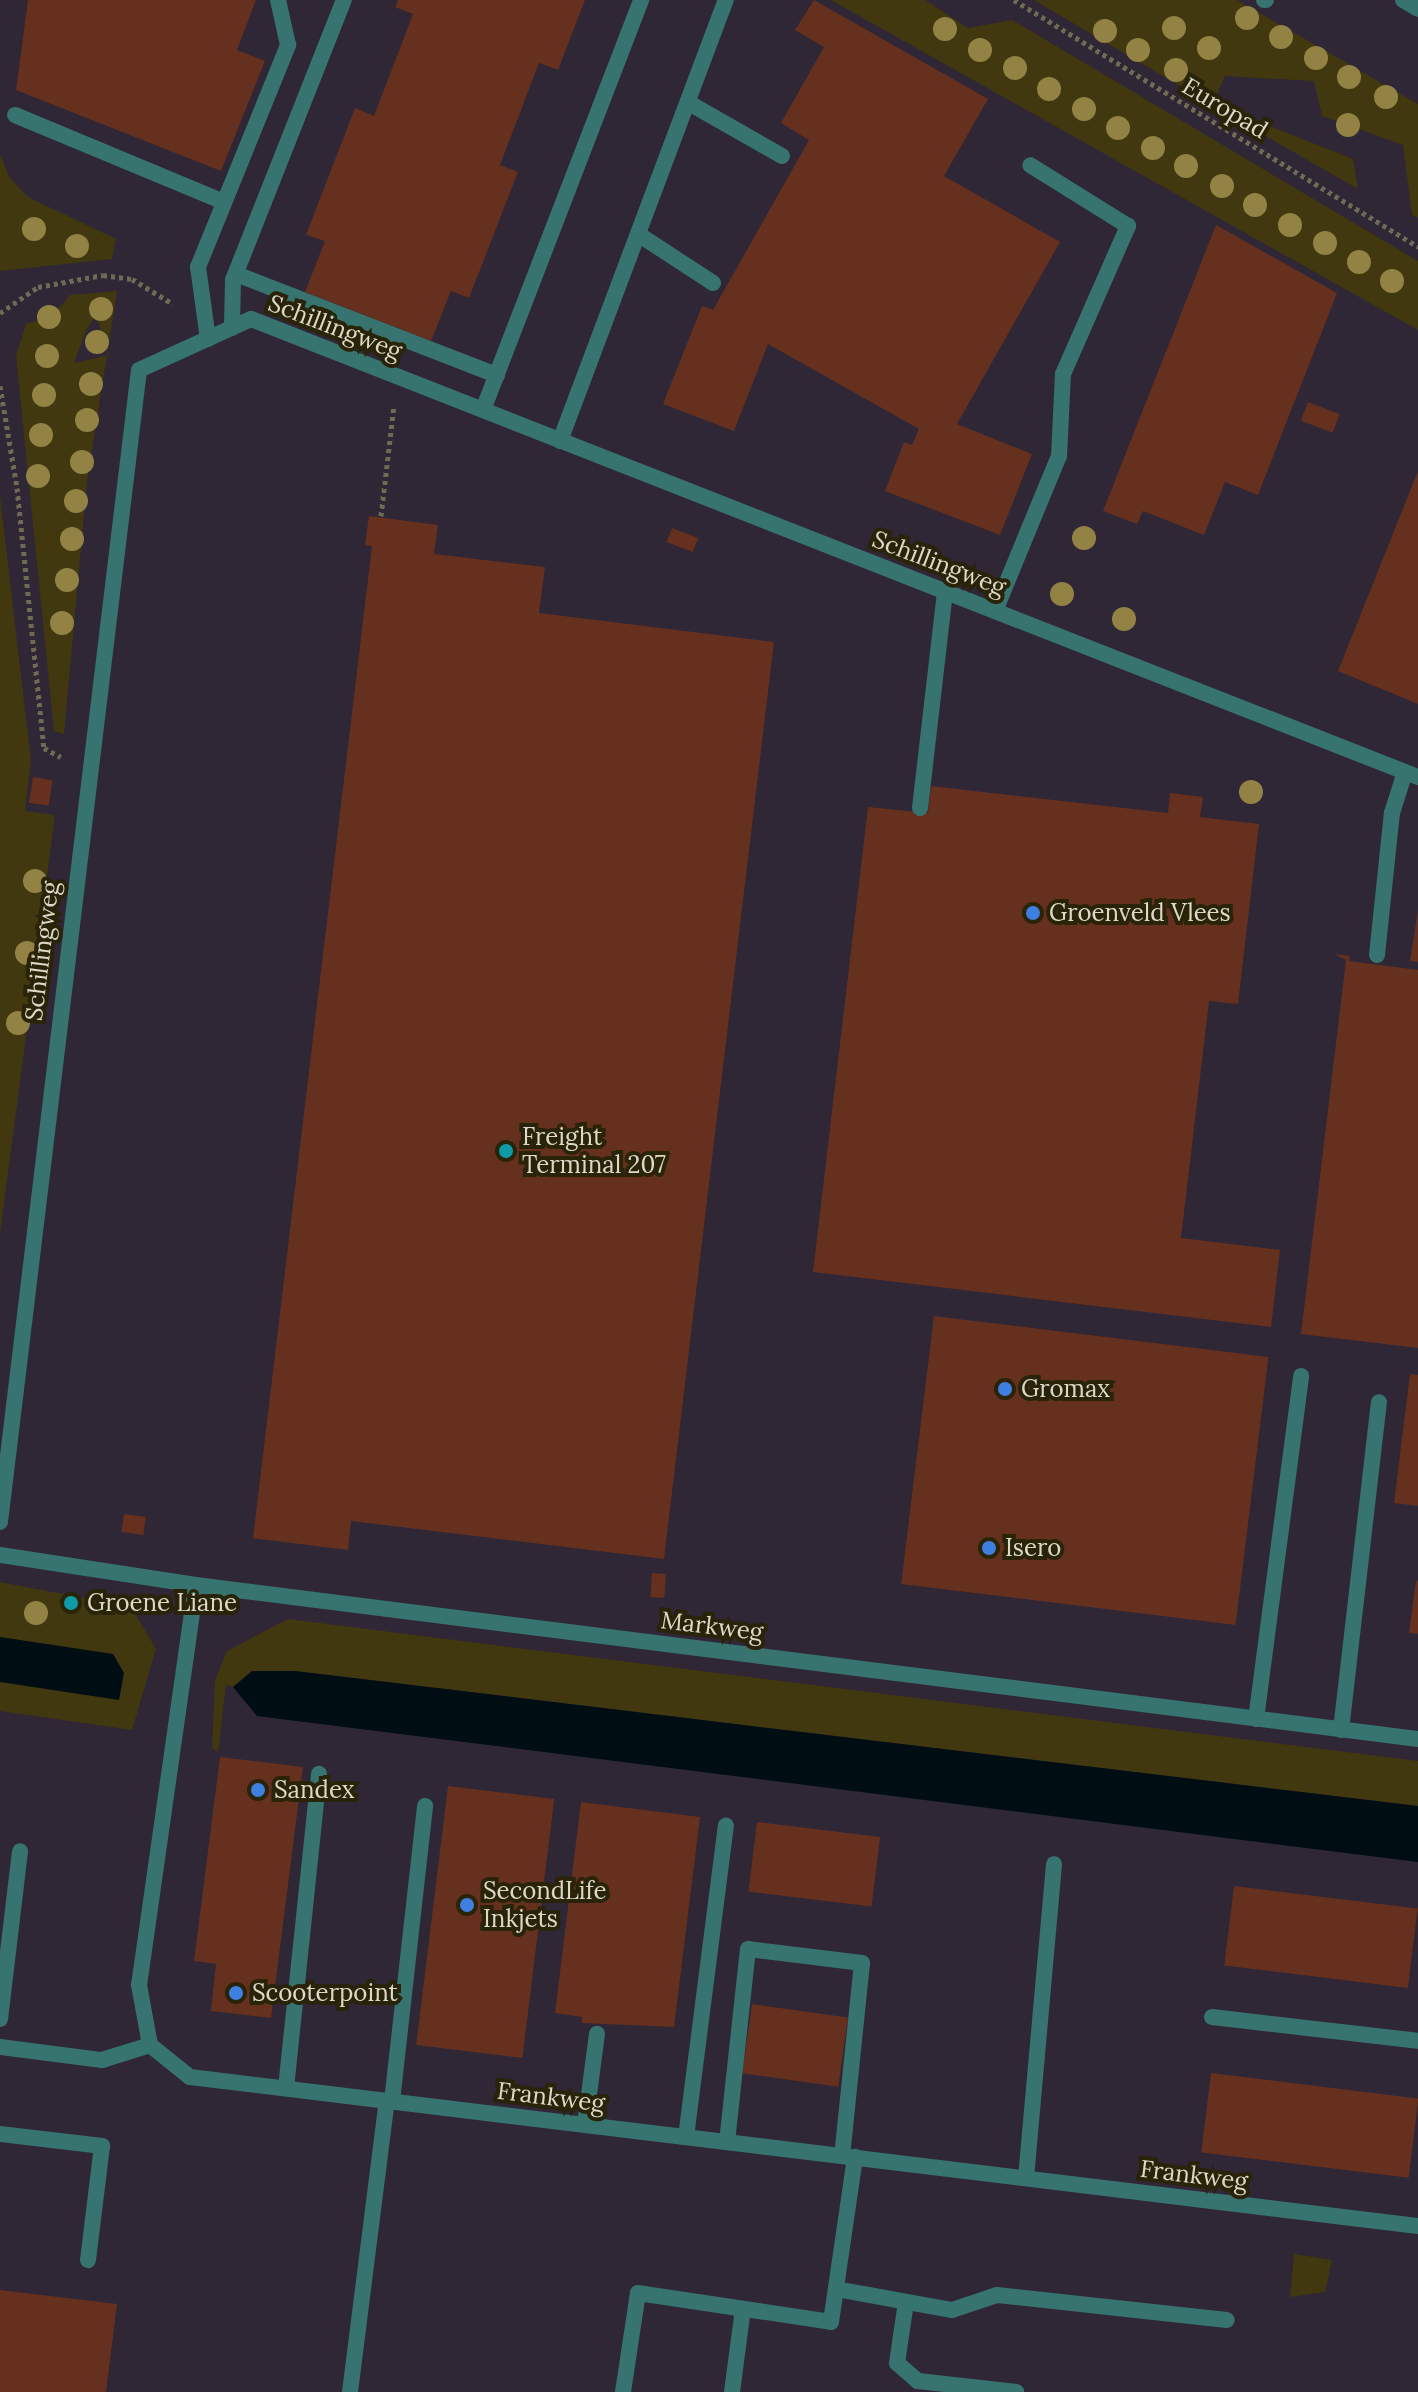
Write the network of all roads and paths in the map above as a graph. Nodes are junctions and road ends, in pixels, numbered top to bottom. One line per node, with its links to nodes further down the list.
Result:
1 (278, 0): 12 (street)
2 (344, 0): 15 (street)
3 (641, 0): 20 (street)
4 (726, 0): 8 (street)
5 (1014, 0): 14 (path, Europad)
6 (1403, 0): 7 (street)
7 (1418, 9)
8 (689, 103): 10 (street); 13 (street)
9 (15, 115): 12 (street)
10 (782, 156)
11 (1030, 165): 27 (street)
12 (224, 202): 19 (street)
13 (641, 236): 16 (street); 24 (street)
14 (1418, 247)
15 (236, 274): 18 (street); 20 (street)
16 (713, 283)
17 (0, 313): 19 (path)
18 (232, 328): 19 (street, Schillingweg); 21 (street, Schillingweg)
19 (205, 340): 28 (street, Schillingweg)
20 (497, 375): 23 (street)
21 (398, 377): 23 (street, Schillingweg); 25 (path)
22 (0, 386): 28 (path)
23 (483, 410): 24 (street, Schillingweg)
24 (560, 441): 26 (street, Schillingweg)
25 (381, 516)
26 (945, 592): 27 (street, Schillingweg); 30 (street)
27 (995, 611): 29 (street, Schillingweg)
28 (87, 772): 34 (street, Schillingweg)
29 (1411, 774): 31 (street)
30 (920, 808)
31 (1377, 955)
32 (1301, 1376): 37 (street)
33 (1379, 1402): 38 (street)
34 (0, 1522)
35 (0, 1555): 36 (street, Markweg)
36 (196, 1585): 37 (street, Markweg); 49 (street)
37 (1256, 1719): 38 (street, Markweg)
38 (1341, 1730): 39 (street, Markweg)
39 (1418, 1739)
40 (319, 1774): 51 (street)
41 (425, 1806): 52 (street)
42 (726, 1826): 55 (street)
43 (20, 1851): 46 (street)
44 (1054, 1864): 58 (street)
45 (1212, 2017): 48 (street)
46 (0, 2019)
47 (597, 2034): 53 (street)
48 (1418, 2041)
49 (150, 2045): 50 (street); 51 (street, Frankweg)
50 (0, 2047)
51 (286, 2088): 52 (street, Frankweg)
52 (390, 2101): 53 (street, Frankweg); 65 (street)
53 (585, 2125): 55 (street, Frankweg)
54 (0, 2134): 60 (street)
55 (686, 2137): 56 (street, Frankweg)
56 (727, 2142): 57 (street, Frankweg); 57 (street)
57 (848, 2157): 58 (street, Frankweg); 61 (street)
58 (1026, 2178): 59 (street, Frankweg)
59 (1418, 2226)
60 (88, 2260)
61 (836, 2289): 62 (street); 63 (street)
62 (906, 2302): 64 (street); 68 (street)
63 (743, 2309): 66 (street); 67 (street)
64 (1227, 2320)
65 (350, 2392)
66 (623, 2392)
67 (732, 2392)
68 (1016, 2392)

